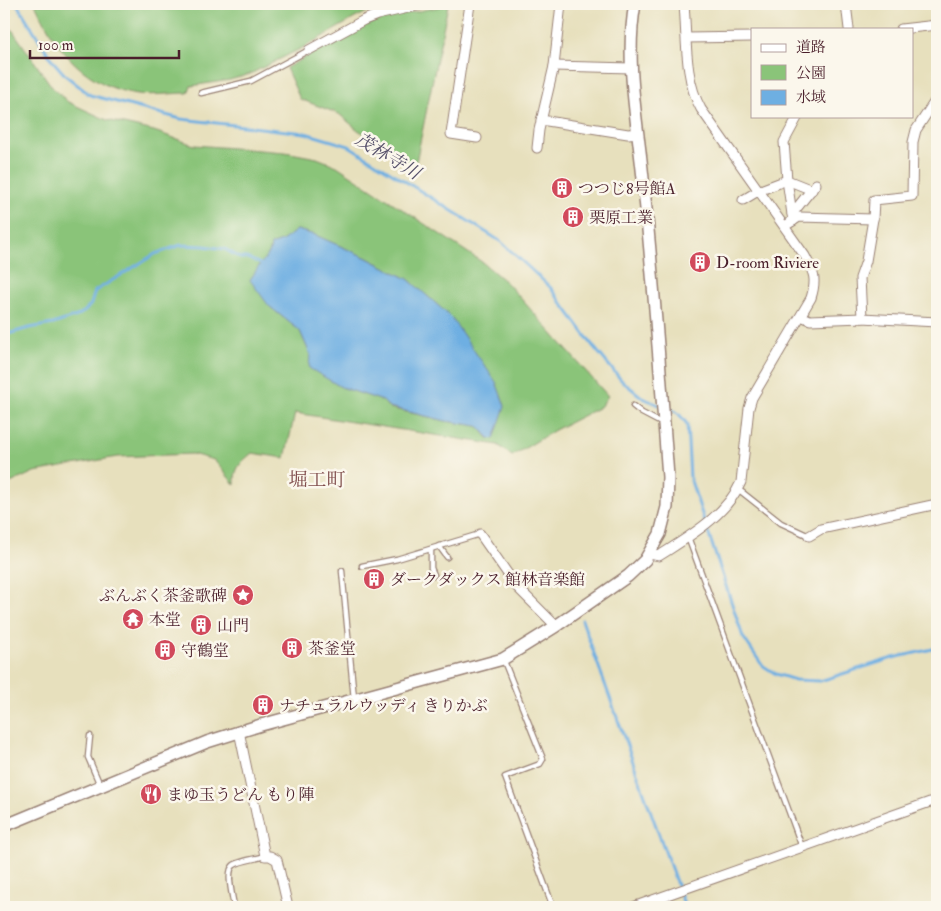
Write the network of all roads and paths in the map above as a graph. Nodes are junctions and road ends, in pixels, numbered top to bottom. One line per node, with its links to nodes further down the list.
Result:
1 (426, 4): 12 (street)
2 (470, 4): 20 (street)
3 (561, 4): 13 (street)
4 (634, 4): 14 (street)
5 (684, 4): 11 (street)
6 (846, 4): 8 (street)
7 (937, 25): 9 (street)
8 (849, 28)
9 (910, 28)
10 (751, 37): 11 (street)
11 (687, 38): 23 (street)
12 (310, 50): 15 (lane)
13 (554, 66): 14 (street); 18 (street)
14 (631, 68): 19 (street)
15 (201, 93)
16 (937, 98): 25 (street)
17 (797, 118): 22 (street)
18 (541, 120): 19 (street); 21 (street)
19 (638, 133): 31 (street)
20 (477, 138)
21 (537, 148)
22 (787, 180): 23 (street); 26 (street); 26 (street)
23 (758, 191): 24 (street); 26 (street)
24 (743, 200)
25 (872, 219): 26 (street); 28 (street)
26 (790, 220): 27 (street)
27 (801, 316): 28 (street); 32 (street)
28 (862, 318): 29 (street)
29 (937, 322)
30 (633, 406): 31 (lane)
31 (664, 424): 39 (street)
32 (738, 489): 35 (street); 36 (lane)
33 (937, 504): 36 (street)
34 (480, 534): 37 (lane); 44 (street)
35 (690, 536): 39 (street); 52 (lane)
36 (809, 536)
37 (439, 546): 38 (lane); 40 (lane)
38 (431, 549): 41 (lane); 43 (lane)
39 (650, 554): 44 (street)
40 (447, 557)
41 (362, 566)
42 (342, 571): 46 (lane)
43 (434, 575)
44 (556, 626): 45 (street)
45 (503, 659): 46 (street); 56 (lane)
46 (354, 700): 47 (street)
47 (239, 732): 49 (street); 53 (street)
48 (90, 736): 49 (lane)
49 (100, 785): 51 (street)
50 (937, 802): 52 (street)
51 (4, 826)
52 (802, 847): 57 (street)
53 (265, 856): 54 (lane); 55 (street)
54 (234, 907)
55 (288, 907)
56 (553, 907)
57 (632, 907)

